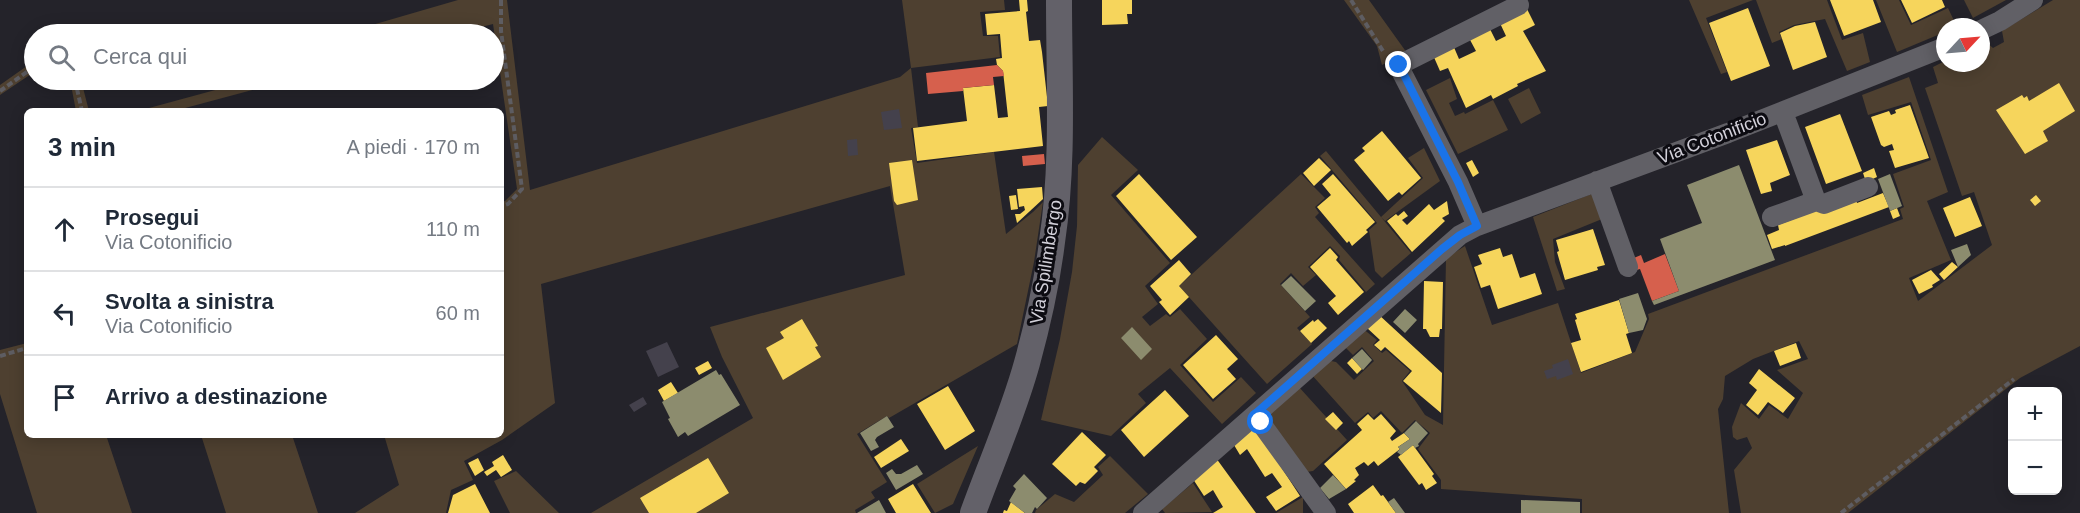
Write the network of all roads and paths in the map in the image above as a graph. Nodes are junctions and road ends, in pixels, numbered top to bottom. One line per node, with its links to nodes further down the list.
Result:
1 (501, 0): 6 (path)
2 (1059, 0): 27 (main road, Via Spilimbergo)
3 (1351, 0): 10 (path)
4 (2033, 0): 7 (street)
5 (1519, 5): 10 (street)
6 (501, 24)
7 (1990, 26)
8 (1936, 51): 15 (street, Via Cotonificio)
9 (504, 54): 19 (path)
10 (1398, 64): 21 (street)
11 (24, 74): 13 (path)
12 (77, 90): 14 (path)
13 (0, 91)
14 (81, 108)
15 (1783, 112): 16 (street, Via Cotonificio); 18 (street)
16 (1597, 181): 21 (street, Via Cotonificio); 22 (street)
17 (1868, 187): 18 (street)
18 (1816, 201): 20 (street)
19 (504, 205)
20 (1772, 217)
21 (1477, 226): 26 (street, Via Cotonificio)
22 (1628, 267)
23 (24, 349): 24 (path)
24 (0, 356)
25 (2014, 379): 30 (path)
26 (1255, 414): 28 (street, Via Cotonificio); 29 (street)
27 (972, 513)
28 (1143, 513)
29 (1326, 513)
30 (1842, 513)

